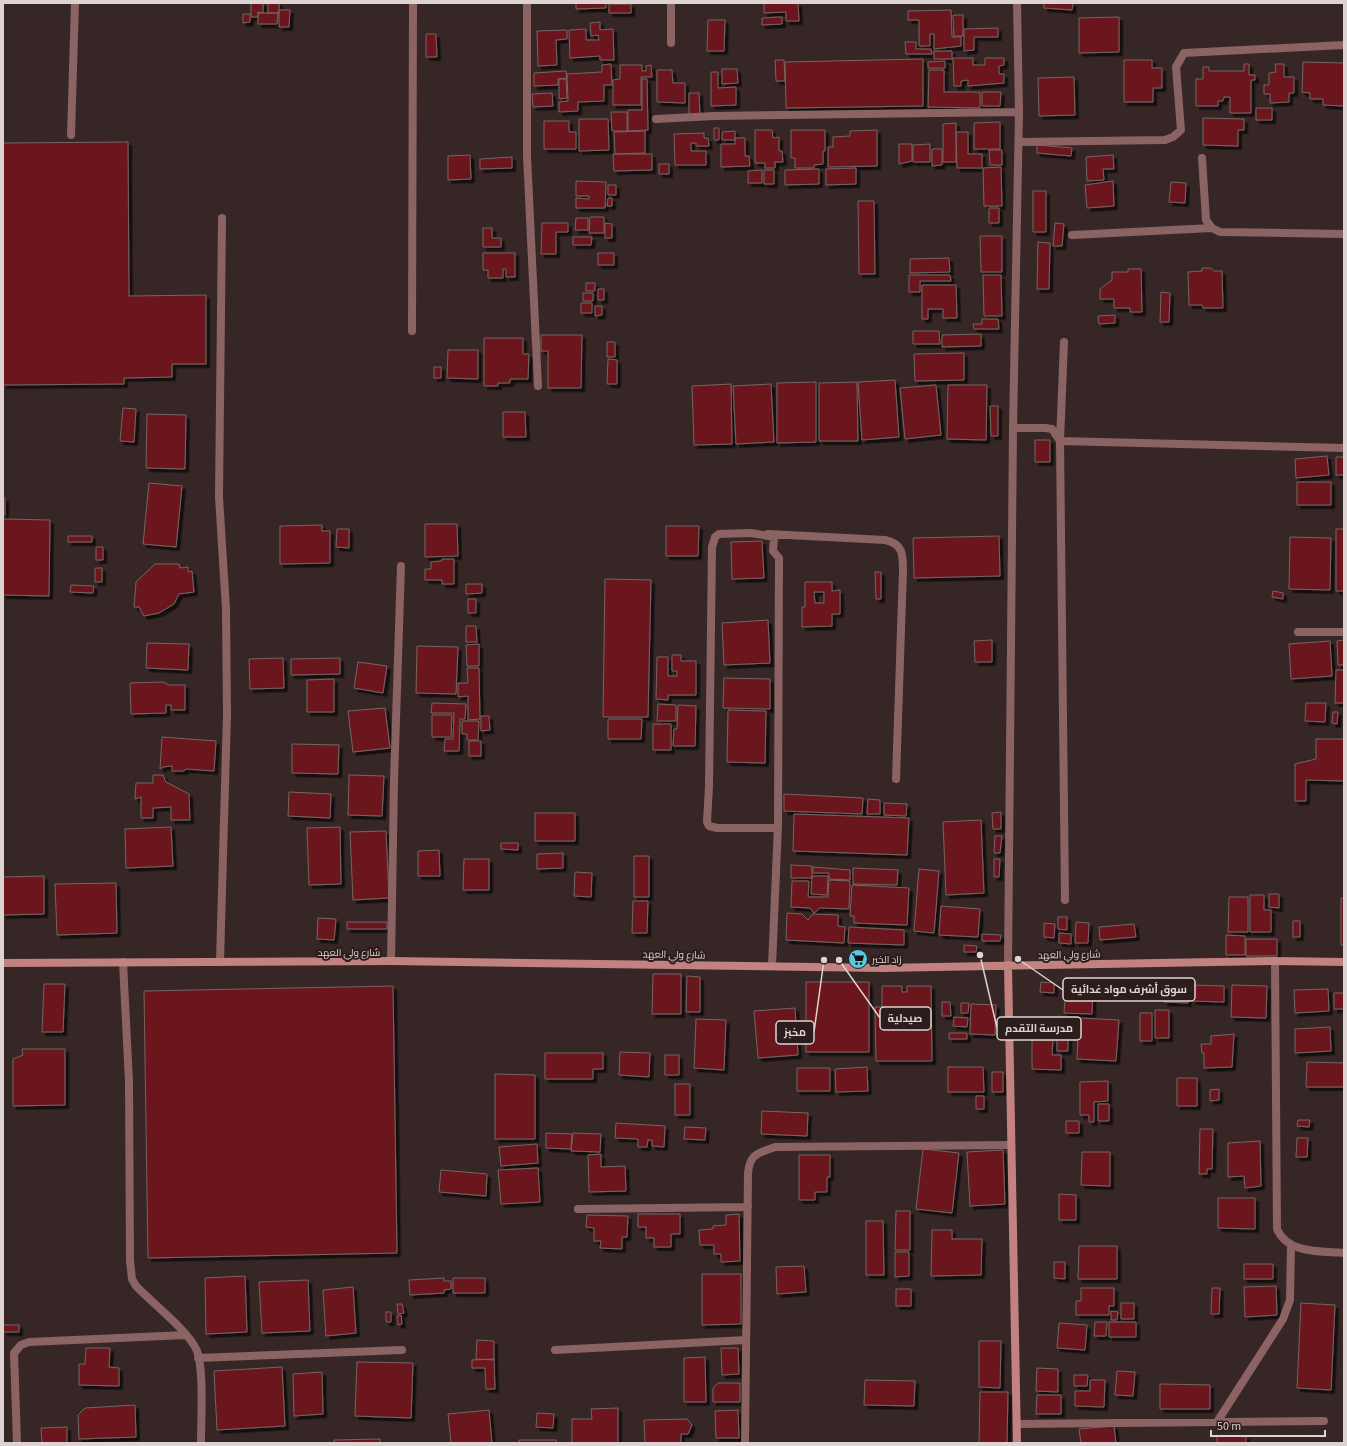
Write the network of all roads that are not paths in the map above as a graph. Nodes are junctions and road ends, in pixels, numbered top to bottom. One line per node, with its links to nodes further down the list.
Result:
1 (75, 3): 10 (street)
2 (414, 3): 17 (street)
3 (528, 3): 19 (street)
4 (671, 3): 6 (street)
5 (1017, 3): 8 (street)
6 (671, 43)
7 (1344, 45): 11 (street)
8 (1019, 112): 9 (street); 11 (street)
9 (656, 119)
10 (71, 135)
11 (1019, 142): 20 (street)
12 (1202, 158): 14 (street)
13 (222, 218): 30 (street)
14 (1212, 228): 15 (street); 16 (street)
15 (1344, 234)
16 (1072, 235)
17 (412, 331)
18 (1064, 342): 21 (street)
19 (538, 386)
20 (1013, 428): 21 (street); 36 (street)
21 (1060, 441): 22 (street); 29 (street)
22 (1344, 448)
23 (751, 533): 27 (street); 28 (street); 28 (street)
24 (401, 566): 31 (street)
25 (1298, 632): 26 (street)
26 (1344, 632)
27 (896, 779)
28 (778, 828): 37 (street)
29 (1065, 900)
30 (220, 961): 31 (main road, شارع ولي العهد); 33 (main road, شارع ولي العهد)
31 (391, 961): 37 (main road, شارع ولي العهد)
32 (1275, 961): 34 (main road, شارع ولي العهد); 36 (main road, شارع ولي العهد); 41 (street)
33 (124, 962): 35 (main road, شارع ولي العهد); 43 (street)
34 (1344, 962)
35 (3, 963)
36 (1008, 964): 37 (main road, شارع ولي العهد); 38 (main road)
37 (772, 966)
38 (1011, 1145): 39 (street); 50 (main road)
39 (748, 1207): 40 (street); 44 (street)
40 (578, 1209)
41 (1291, 1245): 42 (street); 49 (street)
42 (1344, 1253)
43 (186, 1335): 47 (street); 51 (street)
44 (746, 1340): 46 (street); 53 (street)
45 (402, 1350): 47 (street)
46 (555, 1350)
47 (198, 1358): 52 (street)
48 (1324, 1421): 49 (street)
49 (1217, 1422): 50 (street)
50 (1017, 1424): 54 (main road)
51 (17, 1443)
52 (201, 1443)
53 (745, 1443)
54 (1017, 1443)

